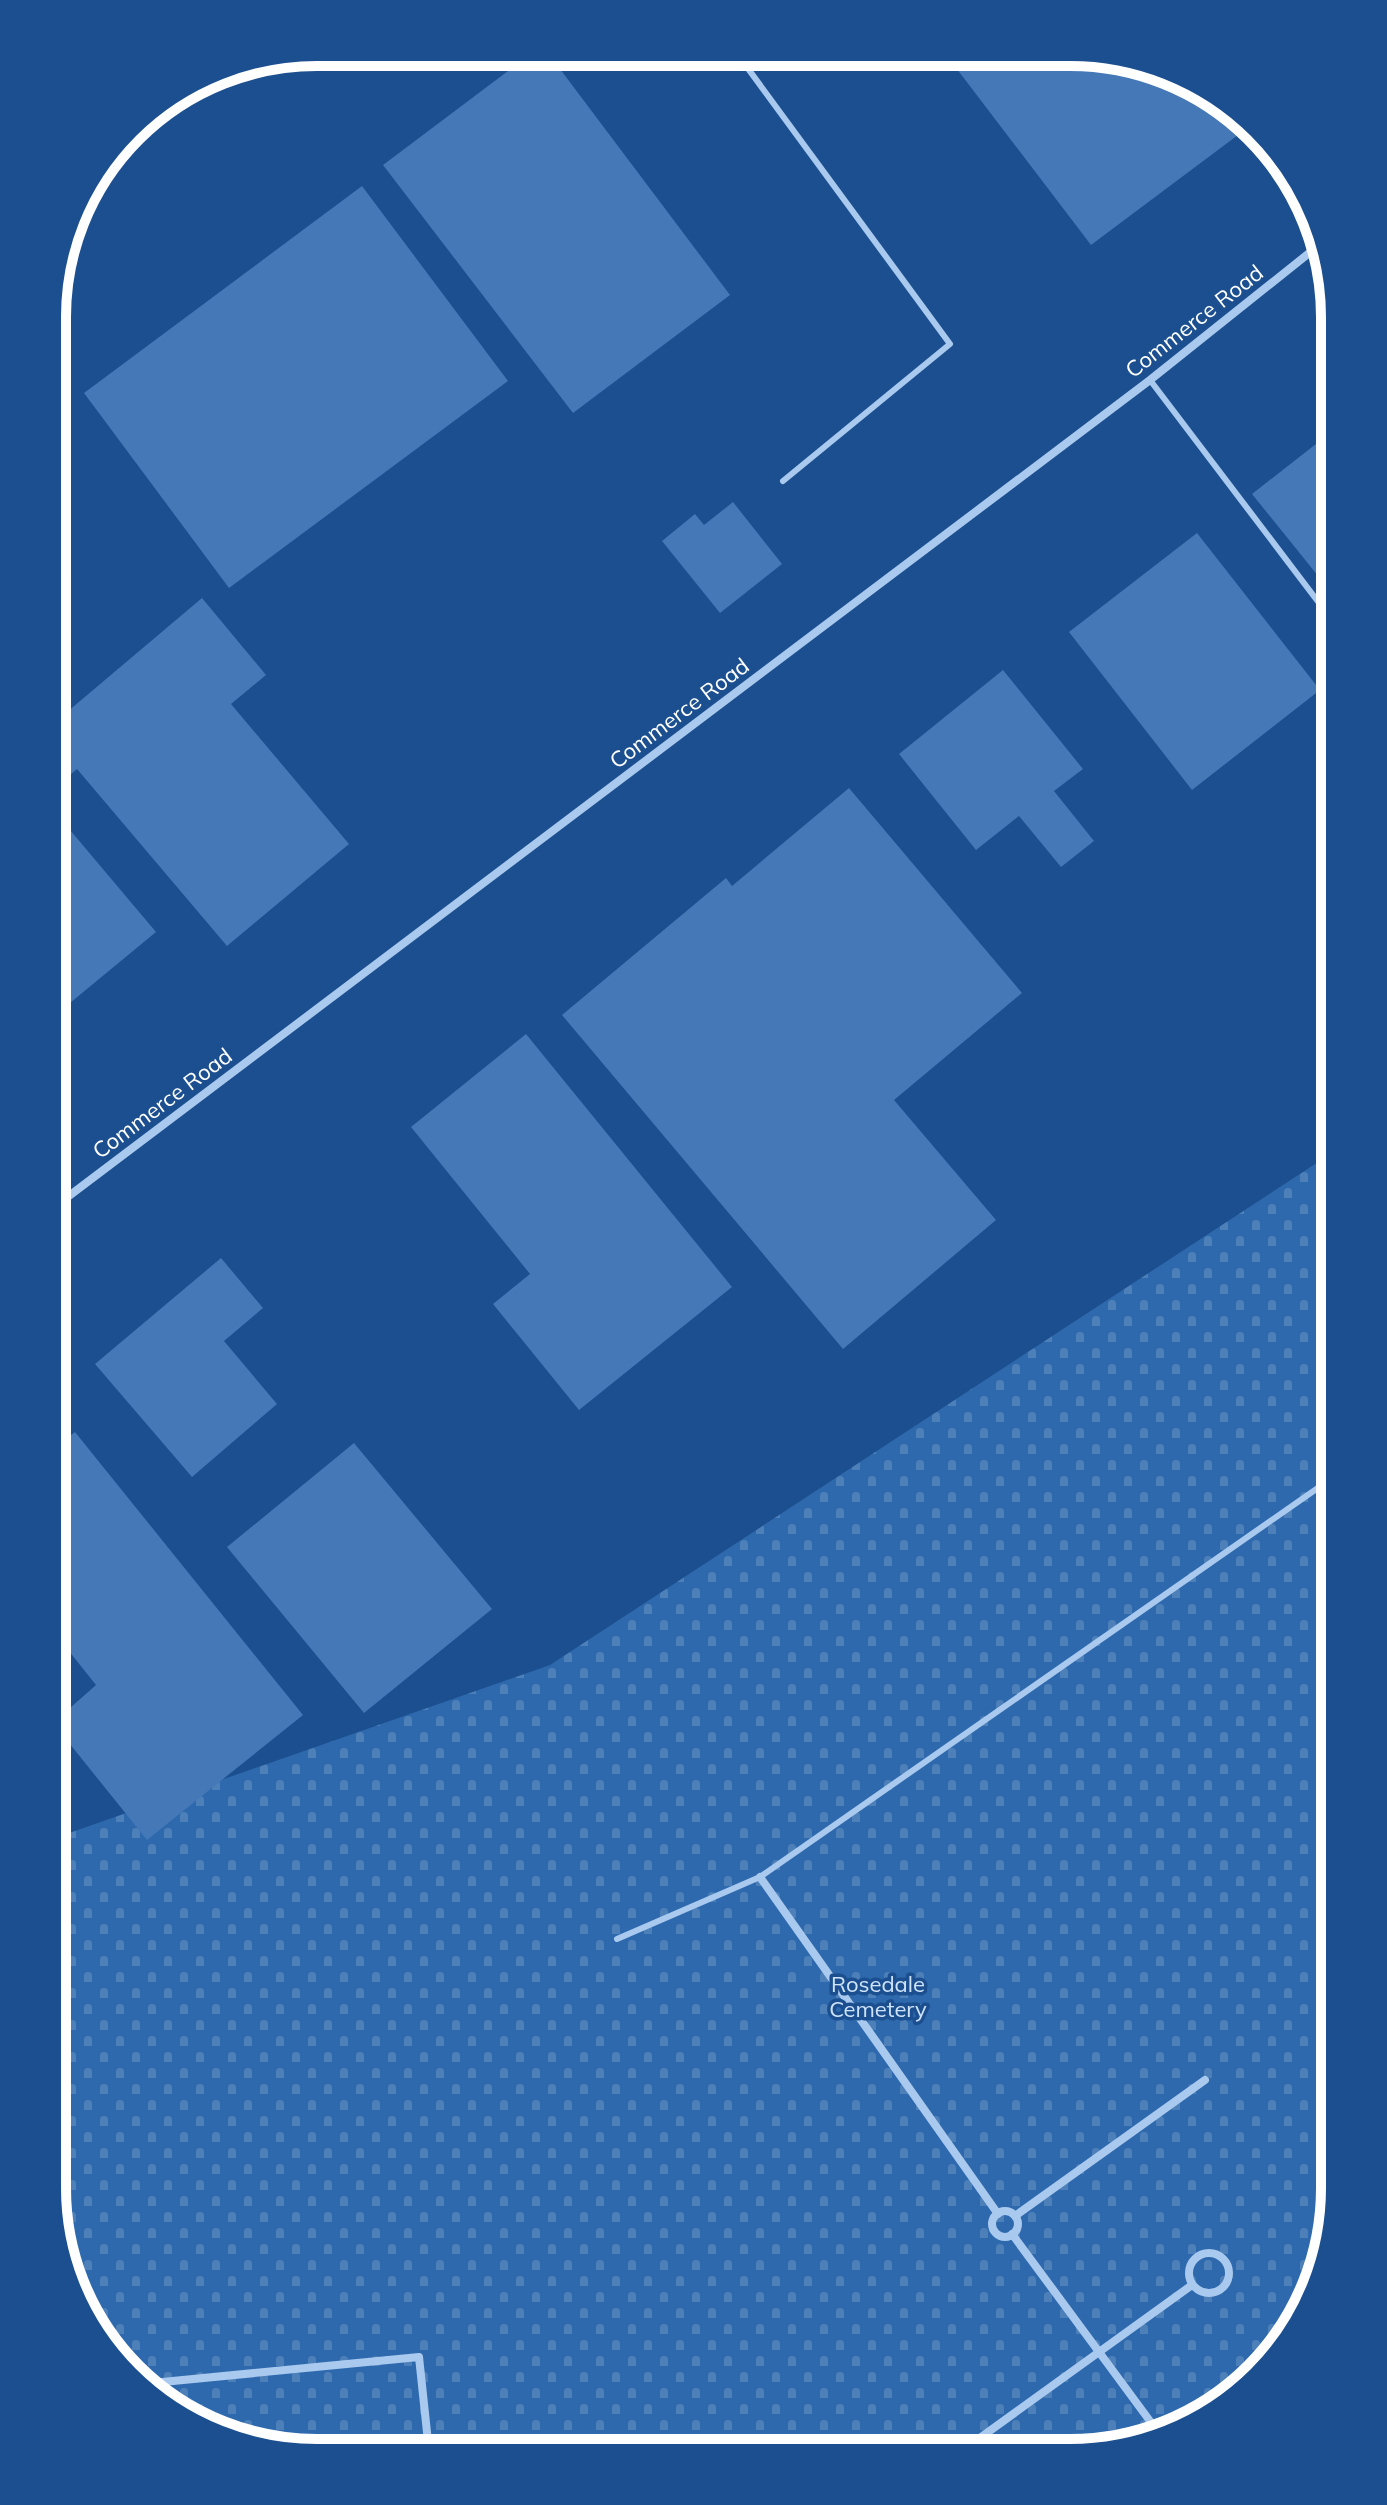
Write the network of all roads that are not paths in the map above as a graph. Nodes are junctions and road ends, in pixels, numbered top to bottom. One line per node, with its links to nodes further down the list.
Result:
1 (746, 66): 4 (lane)
2 (1312, 251): 3 (street, Commerce Road)
3 (1150, 380): 5 (lane); 6 (street, Commerce Road)
4 (783, 481)
5 (1321, 605)
6 (66, 1198)
7 (1320, 1486): 8 (lane)
8 (760, 1877): 9 (lane); 11 (street)
9 (617, 1939)
10 (1205, 2080): 12 (street)
11 (998, 2214): 12 (street); 13 (street)
12 (1015, 2216): 13 (street)
13 (1012, 2234): 15 (street)
14 (1192, 2285): 14 (street); 15 (street)
15 (1098, 2352): 17 (street); 19 (street)
16 (159, 2382): 18 (street)
17 (1153, 2425)
18 (428, 2439)
19 (978, 2439)

